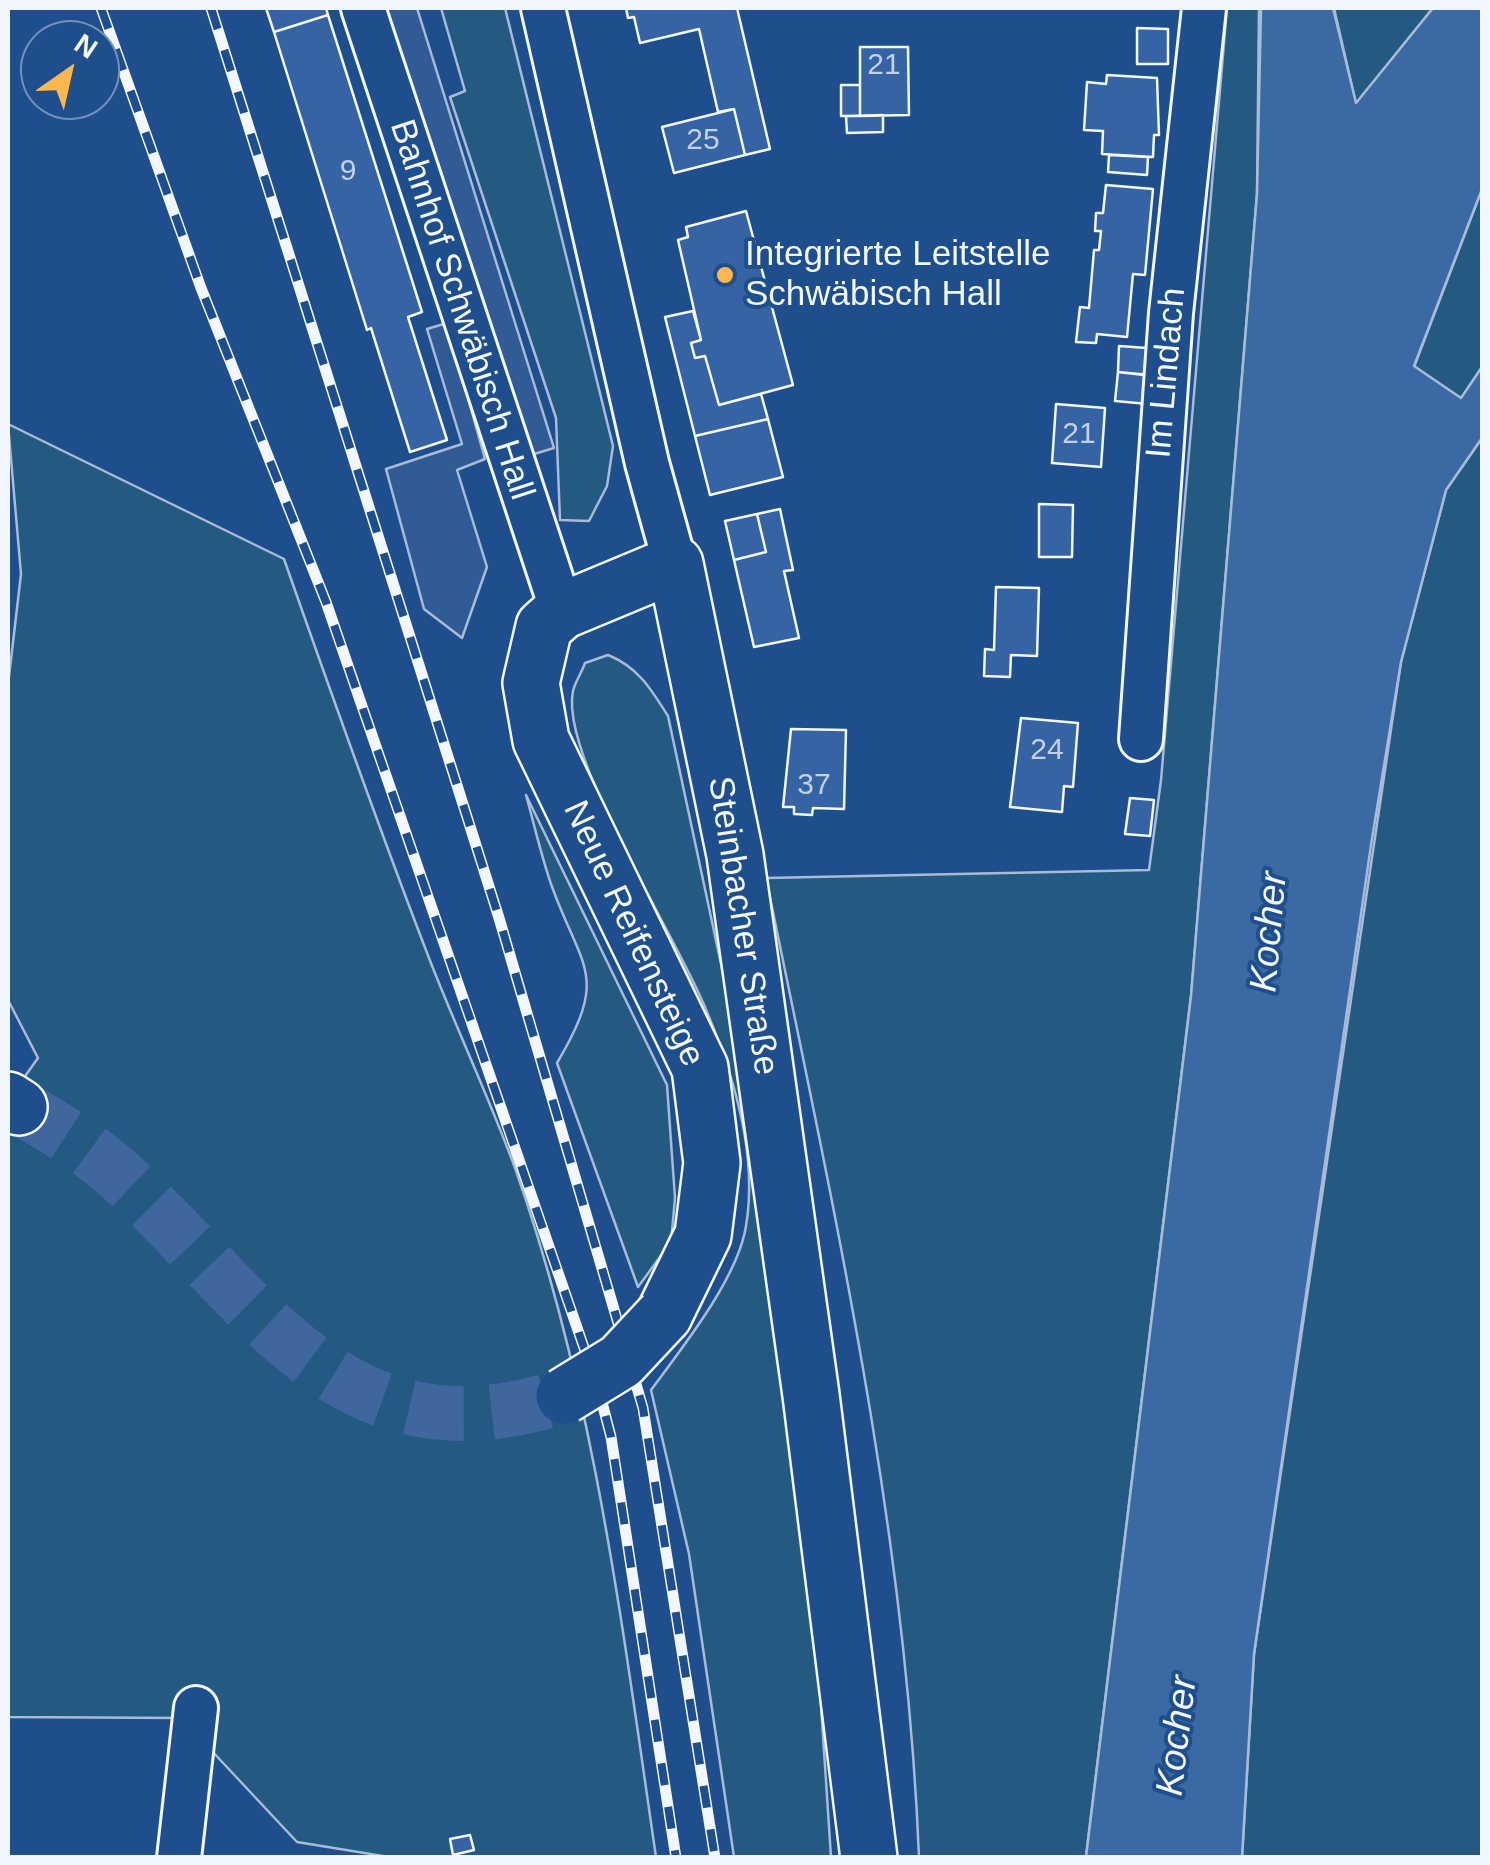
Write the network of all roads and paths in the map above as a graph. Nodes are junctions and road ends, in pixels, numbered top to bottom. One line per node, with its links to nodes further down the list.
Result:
1 (363, 8): 5 (street, Bahnhof Schwäbisch Hall)
2 (543, 8): 4 (street, Steinbacher Straße)
3 (1204, 8): 6 (street, Im Lindach)
4 (675, 564): 5 (main road); 10 (main road, Steinbacher Straße)
5 (562, 611): 7 (main road, Neue Reifensteige, bridge)
6 (1141, 739)
7 (564, 1396)
8 (196, 1708): 9 (street)
9 (179, 1858)
10 (869, 1858)

